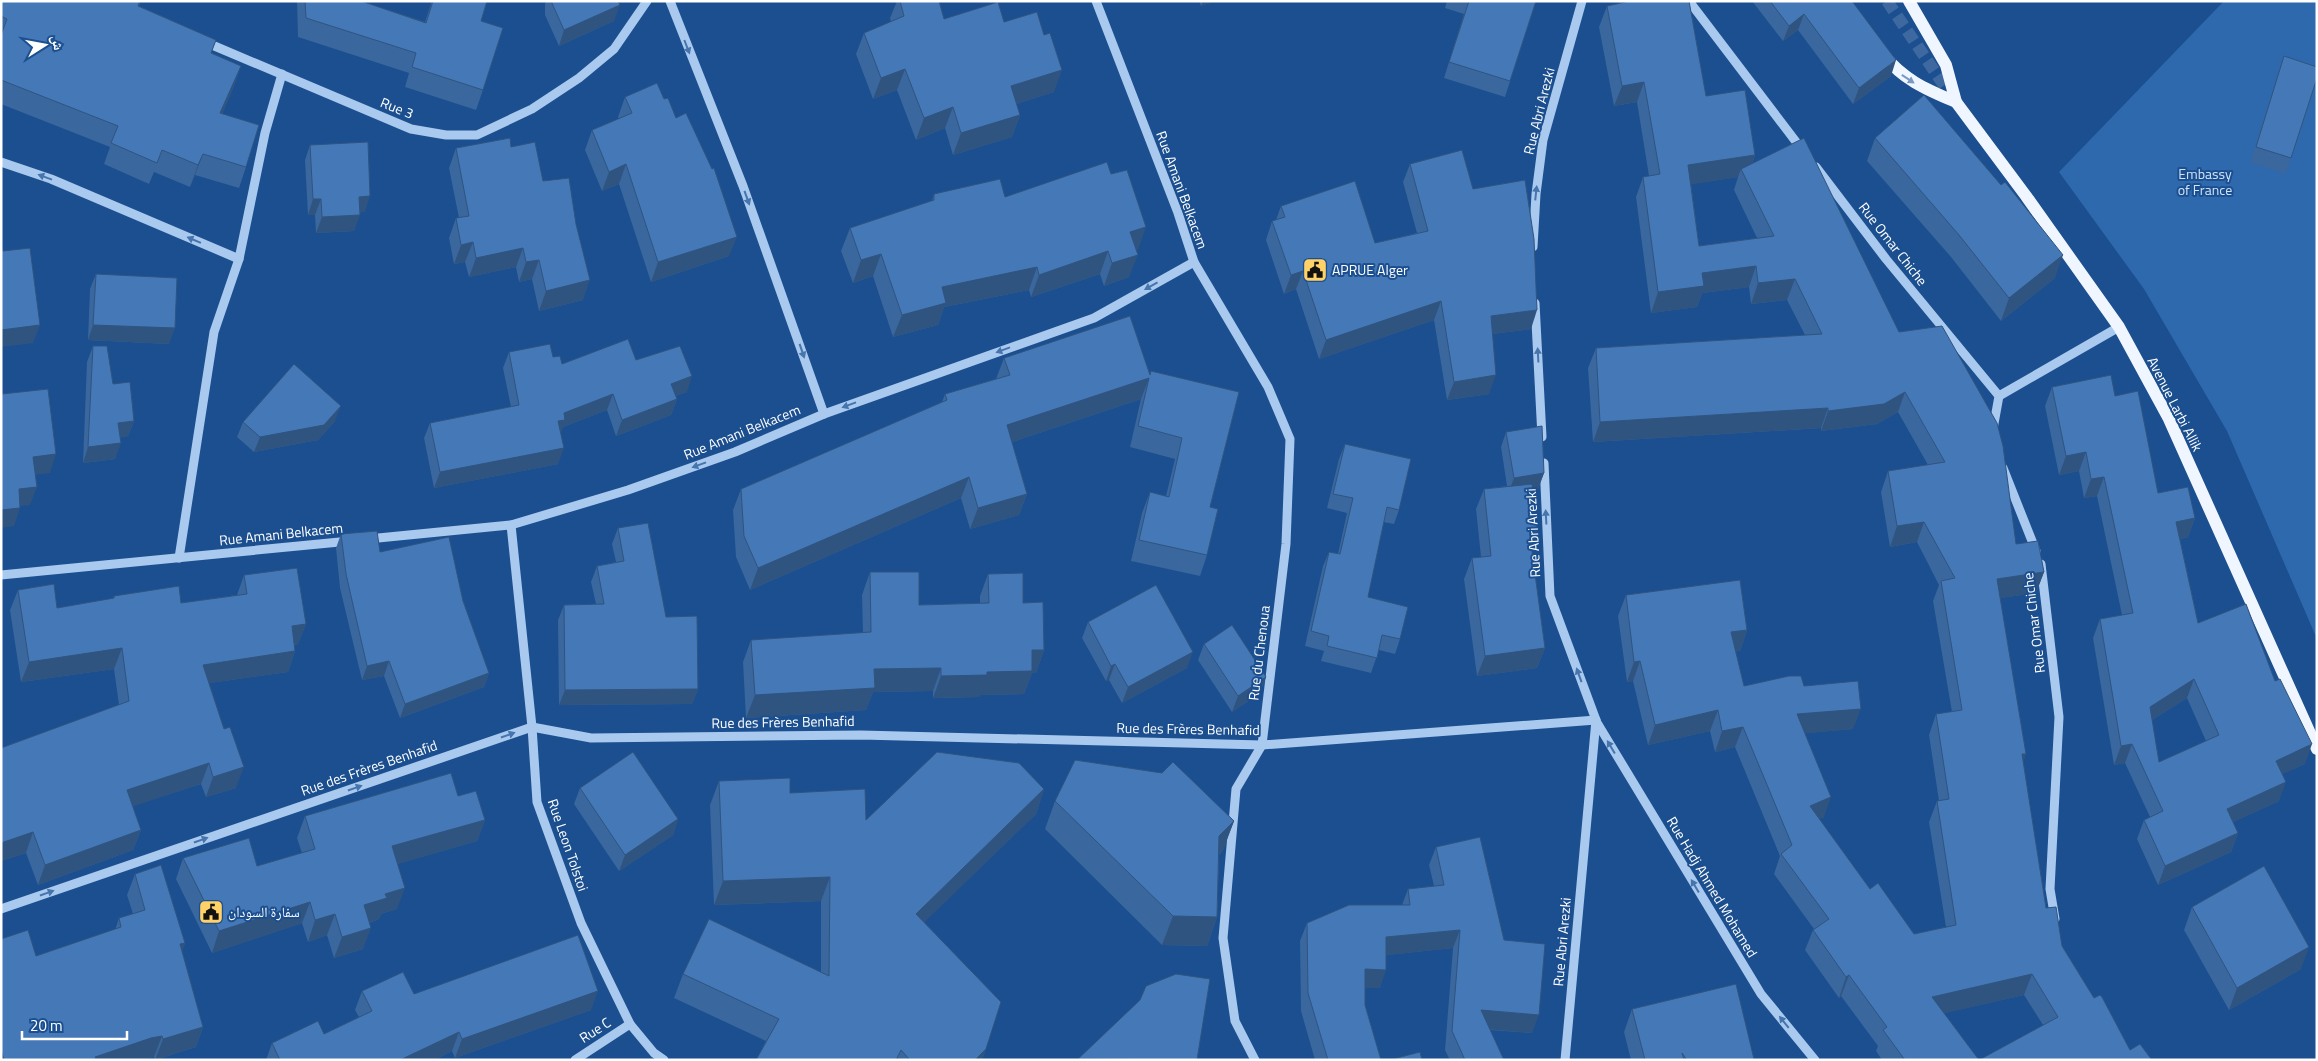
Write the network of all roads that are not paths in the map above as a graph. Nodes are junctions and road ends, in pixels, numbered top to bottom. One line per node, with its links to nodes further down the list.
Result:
1 (647, 1): 9 (street, Rue 3)
2 (670, 1): 18 (street, one-way to 18)
3 (1096, 1): 14 (street, Rue Amani Belkacem)
4 (1582, 1): 13 (street, Rue Abri Arezki, one-way to 4)
5 (1689, 1): 17 (street, Rue Omar Chiche)
6 (1909, 1): 10 (main road, Avenue Larbi Allik)
7 (199, 40): 9 (street, Rue 3)
8 (1878, 47): 10 (main road, Avenue Larbi Allik, one-way to 10)
9 (282, 74): 12 (street)
10 (1956, 102): 16 (main road, Avenue Larbi Allik)
11 (1, 162): 12 (street, one-way to 11)
12 (239, 259): 24 (street)
13 (1533, 260)
14 (1194, 262): 18 (street, Rue Amani Belkacem, one-way to 18); 28 (street, Rue du Chenoua)
15 (1535, 290): 20 (street, one-way to 15)
16 (2119, 327): 17 (street); 29 (main road, Avenue Larbi Allik)
17 (1999, 396): 19 (street)
18 (824, 414): 23 (street, Rue Amani Belkacem, one-way to 23)
19 (1995, 439)
20 (1543, 448)
21 (2000, 455): 31 (street, Rue Omar Chiche)
22 (1543, 458): 26 (street, Rue Abri Arezki, one-way to 22)
23 (511, 525): 24 (street, Rue Amani Belkacem); 27 (street, Rue Leon Tolstoi)
24 (179, 558): 25 (street, Rue Amani Belkacem)
25 (1, 575)
26 (1596, 720): 28 (street, Rue des Frères Benhafid); 37 (street, Rue Abri Arezki); 38 (street, Rue Hadj Ahmed Mohamed, one-way to 26)
27 (532, 727): 28 (street, Rue des Frères Benhafid); 30 (street, Rue des Frères Benhafid, one-way to 27); 32 (street, Rue Leon Tolstoi)
28 (1262, 745): 36 (street, Rue du Chenoua)
29 (2317, 749)
30 (1, 909)
31 (2056, 925)
32 (630, 1024): 33 (street, Rue Leon Tolstoi); 34 (street, Rue C)
33 (654, 1056): 35 (street, Rue Leon Tolstoi)
34 (576, 1060)
35 (664, 1060)
36 (1255, 1060)
37 (1565, 1060)
38 (1815, 1060)

